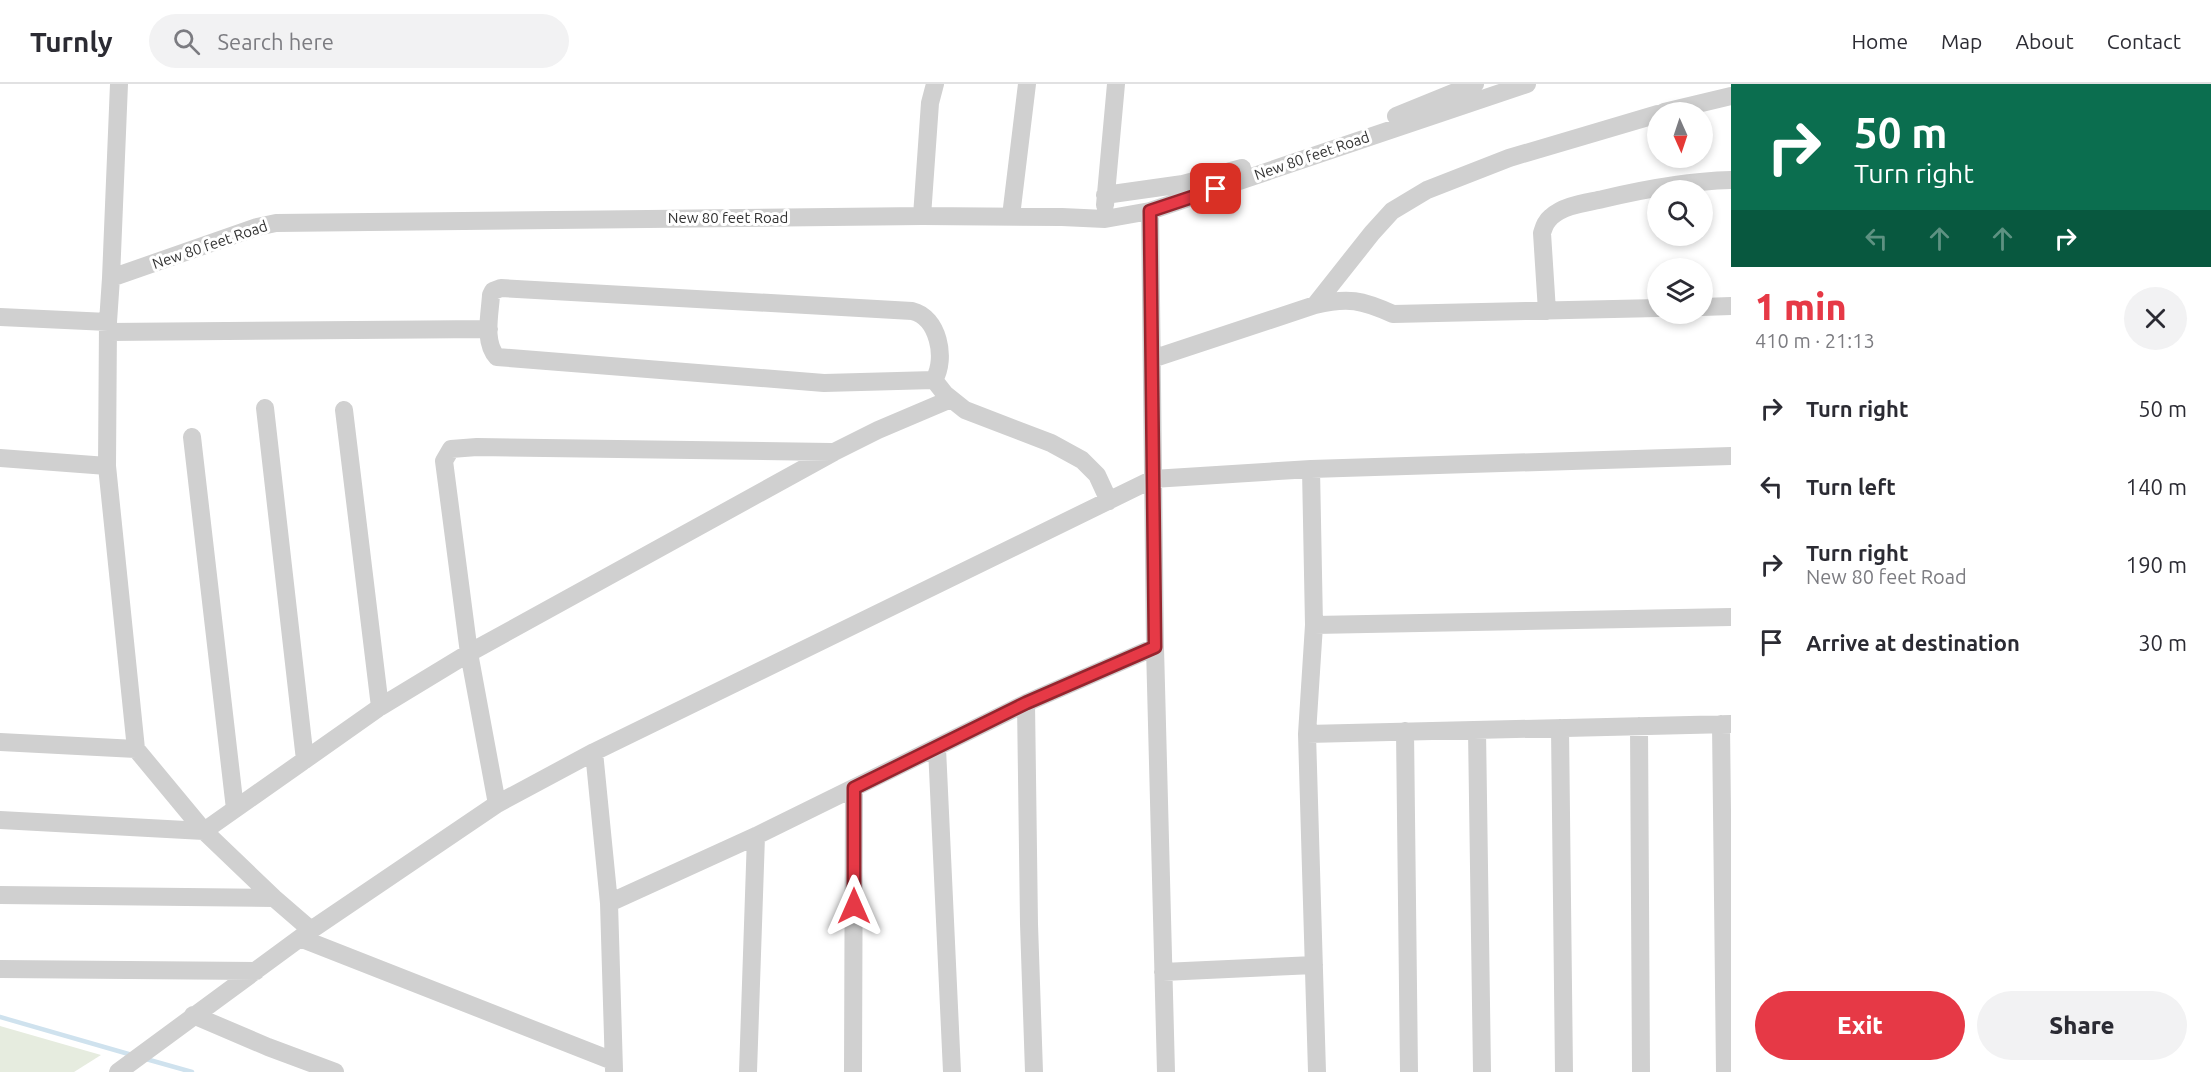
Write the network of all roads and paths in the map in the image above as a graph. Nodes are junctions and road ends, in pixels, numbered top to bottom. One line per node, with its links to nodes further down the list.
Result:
1 (119, 84): 16 (street)
2 (935, 84): 13 (street)
3 (1027, 84): 14 (street)
4 (1117, 84): 11 (street)
5 (1475, 84): 11 (street)
6 (1527, 84): 12 (street, New 80 feet Road)
7 (1731, 96): 8 (street)
8 (1706, 102)
9 (1647, 117): 17 (street)
10 (1731, 180): 21 (street)
11 (1105, 195): 15 (street)
12 (1150, 211): 15 (street, New 80 feet Road); 25 (street)
13 (922, 216): 14 (street, New 80 feet Road); 16 (street, New 80 feet Road)
14 (1011, 216): 15 (street, New 80 feet Road)
15 (1105, 219)
16 (111, 278): 23 (street)
17 (1315, 304): 21 (street); 25 (street)
18 (1731, 306): 19 (street)
19 (1713, 307)
20 (1647, 308): 21 (street)
21 (1547, 310)
22 (0, 318): 23 (street)
23 (108, 327): 24 (street); 34 (street)
24 (489, 330): 26 (street); 26 (street)
25 (1152, 359): 36 (street)
26 (934, 380): 27 (street)
27 (951, 399): 31 (street); 37 (street)
28 (265, 408): 54 (street)
29 (344, 410): 43 (street)
30 (192, 437): 57 (street)
31 (834, 452): 41 (street); 41 (street)
32 (1731, 456): 35 (street)
33 (0, 458): 34 (street)
34 (106, 466): 52 (street)
35 (1311, 469): 36 (street); 39 (street)
36 (1153, 479): 37 (street); 40 (street)
37 (1109, 501): 53 (street)
38 (1731, 616): 39 (street)
39 (1314, 625): 49 (street)
40 (1155, 647): 42 (street); 68 (street)
41 (469, 653): 43 (street); 56 (street)
42 (1026, 703): 51 (street); 76 (street)
43 (380, 707): 54 (street)
44 (1726, 724): 45 (street); 83 (street)
45 (1639, 726): 46 (street); 82 (street)
46 (1560, 728): 47 (street); 81 (street)
47 (1477, 730): 48 (street); 80 (street)
48 (1406, 732): 49 (street); 79 (street)
49 (1307, 734): 65 (street)
50 (0, 742): 52 (street)
51 (937, 748): 55 (street); 75 (street)
52 (136, 749): 59 (street)
53 (594, 752): 56 (street); 63 (street)
54 (305, 760): 57 (street)
55 (854, 788): 60 (street); 74 (street)
56 (497, 804): 64 (street)
57 (235, 809): 59 (street)
58 (0, 820): 59 (street)
59 (204, 831): 62 (street)
60 (756, 836): 63 (street); 73 (street)
61 (0, 895): 62 (street)
62 (274, 898): 64 (street)
63 (609, 903): 70 (street)
64 (306, 934): 67 (street); 70 (street)
65 (1314, 964): 68 (street); 78 (street)
66 (0, 969): 67 (street)
67 (256, 971): 69 (street)
68 (1163, 972): 77 (street)
69 (193, 1015): 71 (street); 72 (street)
70 (614, 1067)
71 (120, 1072)
72 (335, 1072)
73 (748, 1072)
74 (853, 1072)
75 (952, 1072)
76 (1034, 1072)
77 (1166, 1072)
78 (1317, 1072)
79 (1409, 1072)
80 (1482, 1072)
81 (1564, 1072)
82 (1641, 1072)
83 (1725, 1072)

